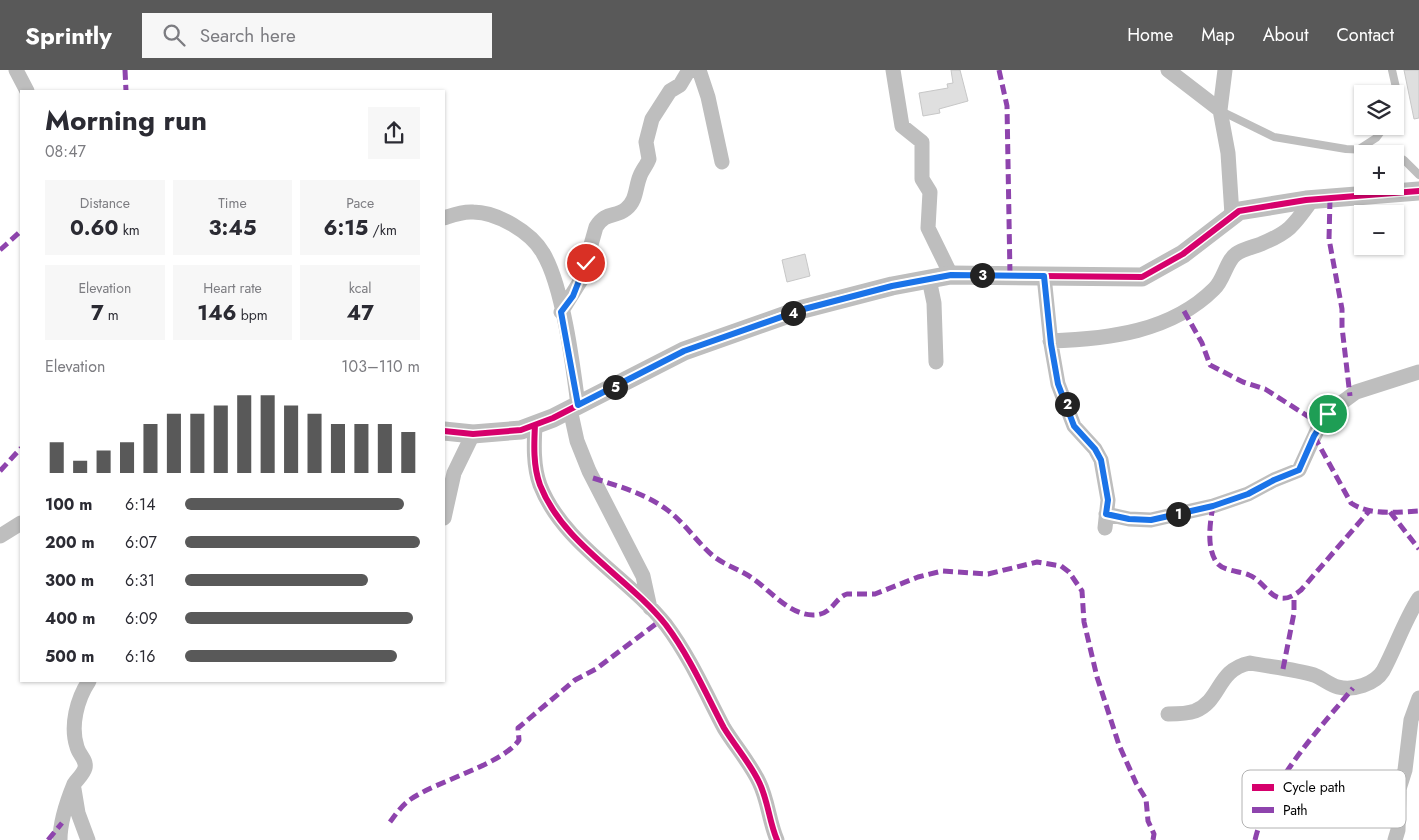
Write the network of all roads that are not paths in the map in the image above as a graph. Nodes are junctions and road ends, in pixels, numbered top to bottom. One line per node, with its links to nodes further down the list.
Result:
1 (16, 70): 9 (street)
2 (689, 70): 24 (street)
3 (699, 70): 15 (street)
4 (893, 70): 21 (street)
5 (1168, 70): 10 (street)
6 (1225, 70): 10 (street)
7 (1392, 70): 8 (lane)
8 (1395, 85)
9 (26, 90)
10 (1220, 110): 13 (lane); 19 (street)
11 (1378, 135): 12 (lane)
12 (1365, 145)
13 (1354, 150)
14 (1404, 160): 16 (lane)
15 (722, 162)
16 (1419, 175)
17 (1419, 191): 18 (street)
18 (1312, 200): 19 (street); 25 (street)
19 (1232, 215): 22 (street)
20 (445, 218): 24 (street)
21 (951, 275): 22 (street); 23 (street)
22 (1044, 276): 25 (street)
23 (929, 279): 26 (street); 28 (street)
24 (561, 312): 28 (street)
25 (1050, 341): 27 (street)
26 (936, 362)
27 (1419, 372)
28 (574, 407): 29 (street); 37 (street)
29 (535, 425): 31 (street); 37 (street)
30 (445, 431): 31 (street)
31 (474, 434): 32 (street)
32 (447, 486): 33 (street)
33 (445, 507)
34 (20, 524): 35 (street)
35 (0, 536)
36 (1419, 598): 40 (street)
37 (651, 609): 45 (street)
38 (88, 682): 42 (street)
39 (1419, 698): 41 (street)
40 (1168, 714)
41 (1404, 770)
42 (73, 787): 43 (street); 44 (street)
43 (60, 840)
44 (88, 840)
45 (777, 840)

